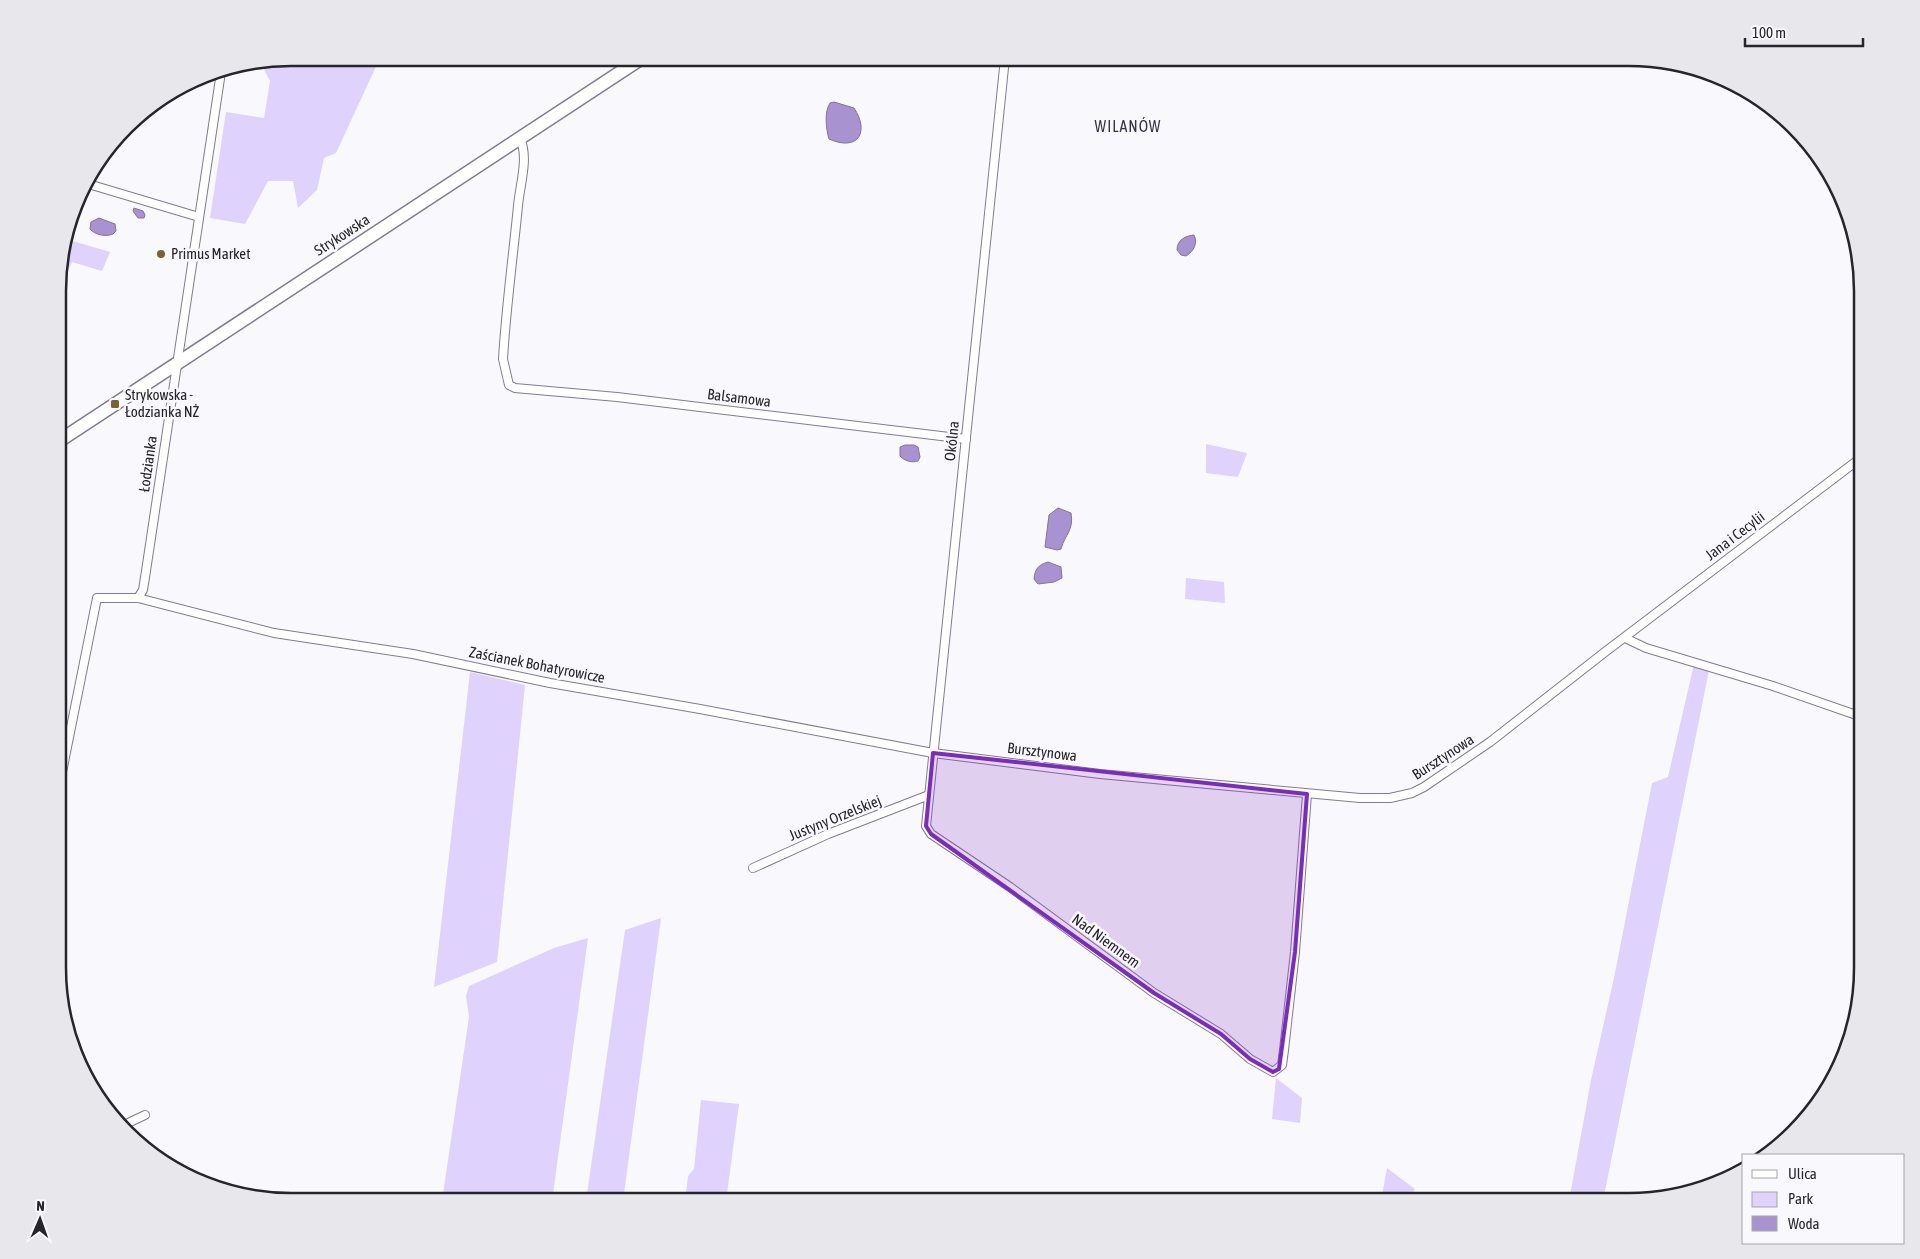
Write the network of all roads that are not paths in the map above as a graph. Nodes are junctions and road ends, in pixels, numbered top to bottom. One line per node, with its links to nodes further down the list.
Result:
1 (630, 66): 4 (main road, Strykowska)
2 (1004, 66): 9 (street, Okólna)
3 (220, 78): 6 (street, Łodzianka)
4 (520, 138): 7 (main road, Strykowska); 9 (street, Balsamowa)
5 (93, 185): 6 (street)
6 (198, 217): 7 (street, Łodzianka)
7 (176, 364): 8 (main road, Strykowska); 11 (street, Łodzianka)
8 (66, 437)
9 (966, 439): 14 (street, Okólna)
10 (1854, 463): 12 (street, Jana i Cecylii)
11 (138, 598): 14 (street, Zaścianek Bohatyrowicze); 15 (street)
12 (1625, 638): 13 (street); 16 (street, Bursztynowa)
13 (1854, 714)
14 (933, 753): 16 (street, Bursztynowa); 17 (street, Okólna)
15 (66, 756)
16 (1307, 794): 18 (street, Nad Niemnem)
17 (928, 795): 18 (street, Okólna); 19 (street, Justyny Orzelskiej)
18 (926, 826)
19 (753, 868)
20 (145, 1116): 21 (street)
21 (128, 1123)

